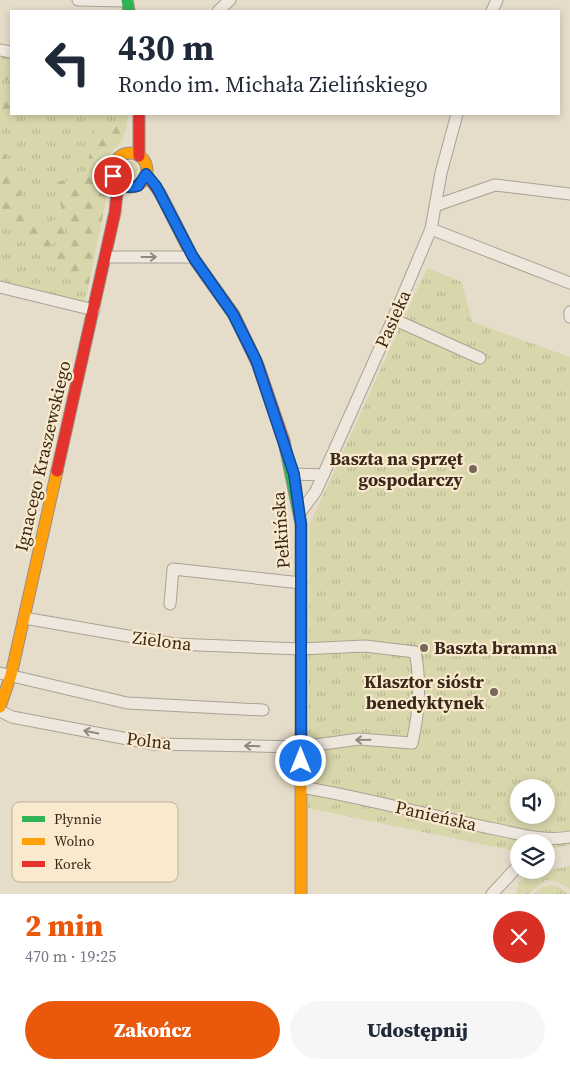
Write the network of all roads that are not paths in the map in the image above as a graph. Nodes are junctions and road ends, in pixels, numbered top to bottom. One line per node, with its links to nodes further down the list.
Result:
1 (78, 0): 3 (street)
2 (230, 0): 5 (street)
3 (100, 1): 4 (street)
4 (128, 4)
5 (219, 10)
6 (457, 115): 14 (street, Pasieka)
7 (138, 119): 8 (street); 9 (street)
8 (126, 153): 9 (street); 11 (street)
9 (139, 156): 10 (street)
10 (146, 174): 11 (street); 13 (street, Pełkińska)
11 (128, 185): 13 (street, Pełkińska); 16 (street, Ignacego Kraszewskiego)
12 (570, 194): 14 (street)
13 (164, 201): 17 (street, Pełkińska)
14 (437, 205): 15 (street, Pasieka)
15 (431, 229): 18 (street); 23 (street, Pasieka)
16 (105, 257): 17 (street, one-way to 17); 20 (street, Ignacego Kraszewskiego)
17 (193, 257): 25 (street, Pełkińska)
18 (570, 283)
19 (0, 287): 20 (street)
20 (94, 310): 30 (street, Ignacego Kraszewskiego)
21 (570, 312): 22 (street)
22 (570, 317)
23 (393, 319): 24 (street); 26 (street, Pasieka)
24 (480, 358)
25 (294, 474): 26 (street); 27 (street, Pełkińska)
26 (323, 475): 27 (street, Pasieka)
27 (300, 513): 28 (street, Pełkińska)
28 (301, 583): 29 (street); 31 (street, Pełkińska)
29 (170, 604)
30 (24, 618): 31 (street, Zielona); 32 (street, Ignacego Kraszewskiego)
31 (301, 649): 36 (street, Zielona); 37 (street, Pełkińska)
32 (6, 674): 33 (street, Ignacego Kraszewskiego); 34 (street)
33 (0, 706)
34 (263, 710)
35 (0, 711): 37 (street, Polna, one-way to 35)
36 (412, 743): 37 (street, Polna, one-way to 37)
37 (301, 747): 38 (street, Pełkińska)
38 (301, 787): 39 (street, Panieńska); 43 (street, Pełkińska)
39 (515, 834)
40 (570, 837): 41 (street, Panieńska)
41 (555, 841)
42 (510, 875): 44 (street)
43 (304, 892)
44 (492, 894)

